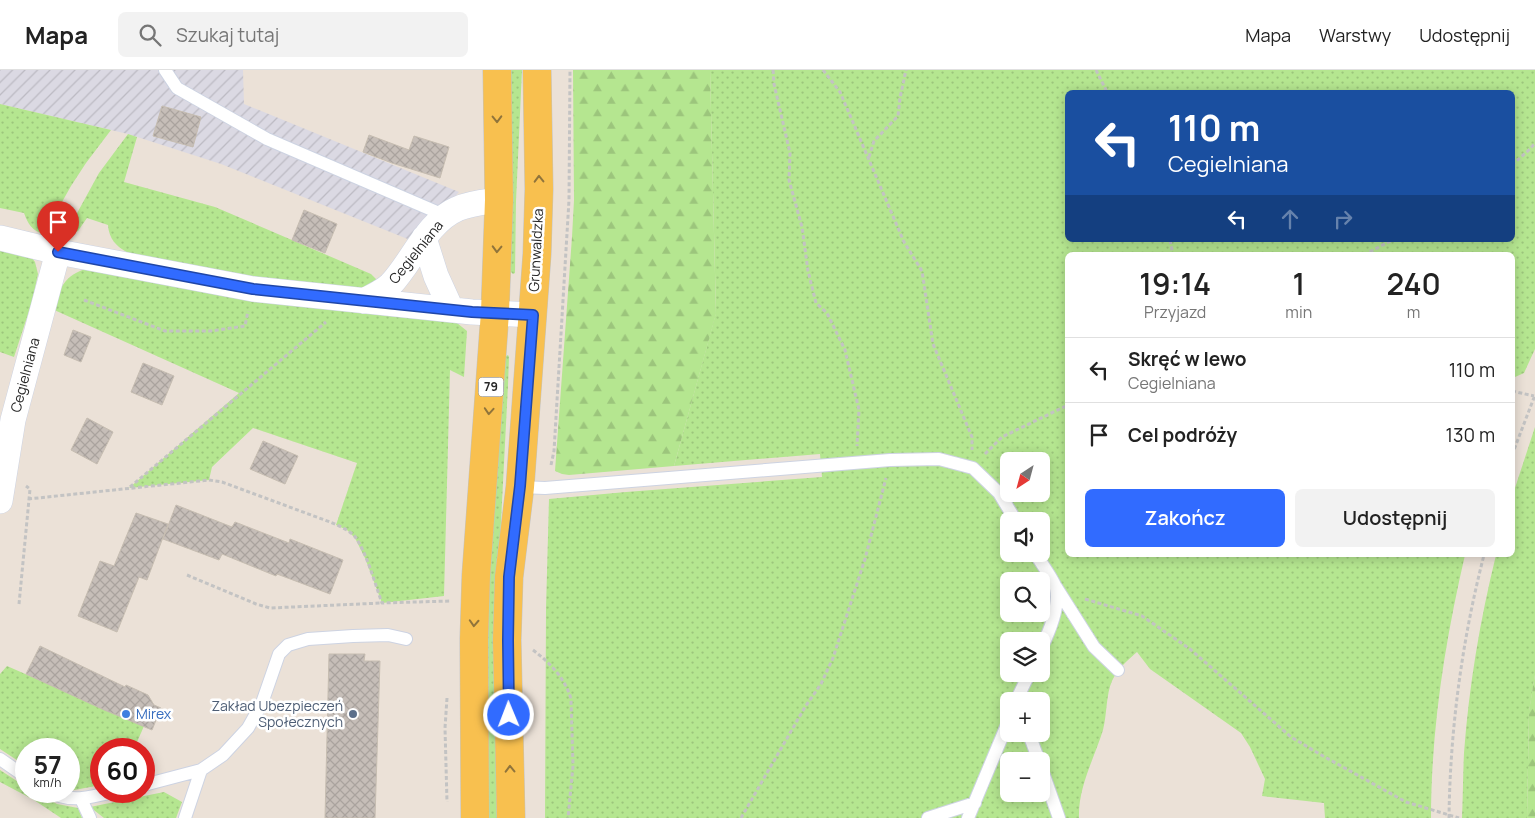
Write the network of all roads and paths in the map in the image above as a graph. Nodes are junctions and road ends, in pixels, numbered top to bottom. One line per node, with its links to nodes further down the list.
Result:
1 (165, 70): 13 (lane)
2 (497, 70): 12 (main road, 79, one-way to 12)
3 (537, 70): 24 (main road, Grunwaldzka, one-way to 3)
4 (774, 70): 31 (path)
5 (824, 70): 10 (path)
6 (906, 70): 10 (path)
7 (1096, 70): 8 (path)
8 (1106, 90)
9 (1535, 143): 11 (path)
10 (869, 158): 32 (path)
11 (1515, 162)
12 (499, 200): 13 (street, Cegielniana); 23 (main road, 79, one-way to 23)
13 (446, 216): 15 (street, Cegielniana)
14 (0, 238): 17 (street, Cegielniana)
15 (424, 238): 21 (street, Cegielniana); 22 (street)
16 (1388, 242): 18 (path)
17 (58, 252): 19 (street, Cegielniana); 37 (street, Cegielniana)
18 (1370, 252)
19 (253, 289): 20 (path); 21 (street, Cegielniana)
20 (84, 300)
21 (364, 301): 22 (street, Cegielniana)
22 (451, 309): 23 (street, Cegielniana)
23 (495, 312): 24 (street, Cegielniana); 62 (main road, 79, one-way to 62)
24 (533, 315): 34 (main road, Grunwaldzka)
25 (333, 316): 35 (path)
26 (1515, 392): 27 (path)
27 (1535, 396): 29 (path)
28 (1065, 406): 32 (path)
29 (1515, 447)
30 (890, 460): 31 (lane); 32 (lane); 65 (path)
31 (855, 463): 34 (lane)
32 (973, 468): 38 (lane)
33 (24, 485): 36 (path)
34 (520, 486): 63 (main road, Grunwaldzka, one-way to 34)
35 (129, 488): 36 (path); 44 (path)
36 (28, 500): 45 (path)
37 (0, 501)
38 (1011, 512)
39 (1483, 557): 59 (path)
40 (1041, 562): 42 (lane)
41 (188, 575): 44 (path)
42 (1056, 587): 46 (lane); 49 (lane); 59 (path)
43 (452, 601): 44 (path)
44 (382, 603)
45 (19, 604)
46 (1049, 632)
47 (406, 639): 53 (lane)
48 (532, 648): 64 (path)
49 (1118, 670)
50 (1000, 741): 58 (lane)
51 (0, 760): 52 (lane)
52 (15, 770)
53 (201, 770): 54 (lane); 61 (lane)
54 (155, 782)
55 (1050, 791): 68 (lane)
56 (90, 797): 57 (lane)
57 (81, 799): 60 (lane)
58 (974, 803): 66 (lane); 67 (lane)
59 (1449, 816): 69 (path)
60 (90, 818)
61 (185, 818)
62 (475, 818)
63 (511, 818)
64 (568, 818)
65 (741, 818)
66 (928, 818)
67 (968, 818)
68 (1060, 818)
69 (1459, 818)

